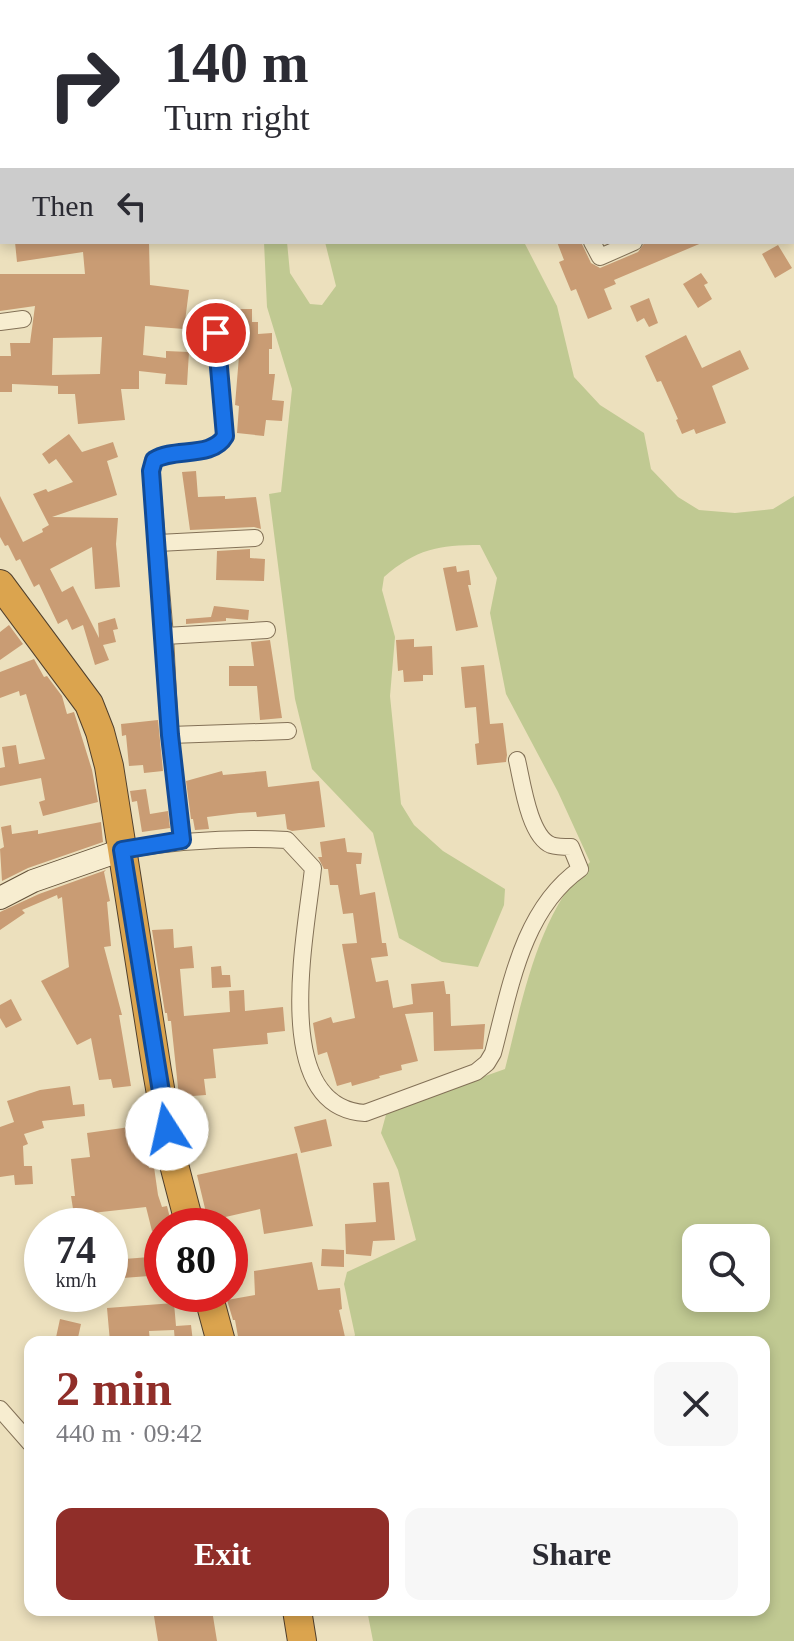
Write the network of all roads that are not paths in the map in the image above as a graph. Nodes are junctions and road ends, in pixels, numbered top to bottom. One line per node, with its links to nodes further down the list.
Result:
1 (593, 244): 2 (street)
2 (629, 244)
3 (23, 319): 4 (street)
4 (0, 322)
5 (216, 333): 7 (street)
6 (255, 538): 7 (street)
7 (158, 543): 10 (street)
8 (0, 584): 15 (highway)
9 (267, 630): 10 (street)
10 (165, 636): 12 (street)
11 (288, 731): 12 (street)
12 (170, 735): 14 (street)
13 (517, 760): 14 (street)
14 (182, 840): 15 (street)
15 (122, 850): 16 (street); 17 (highway)
16 (0, 898)
17 (185, 1208)
18 (213, 1312): 19 (highway)
19 (219, 1336)
20 (0, 1409): 21 (street)
21 (24, 1436)
22 (298, 1616): 23 (highway)
23 (302, 1641)

